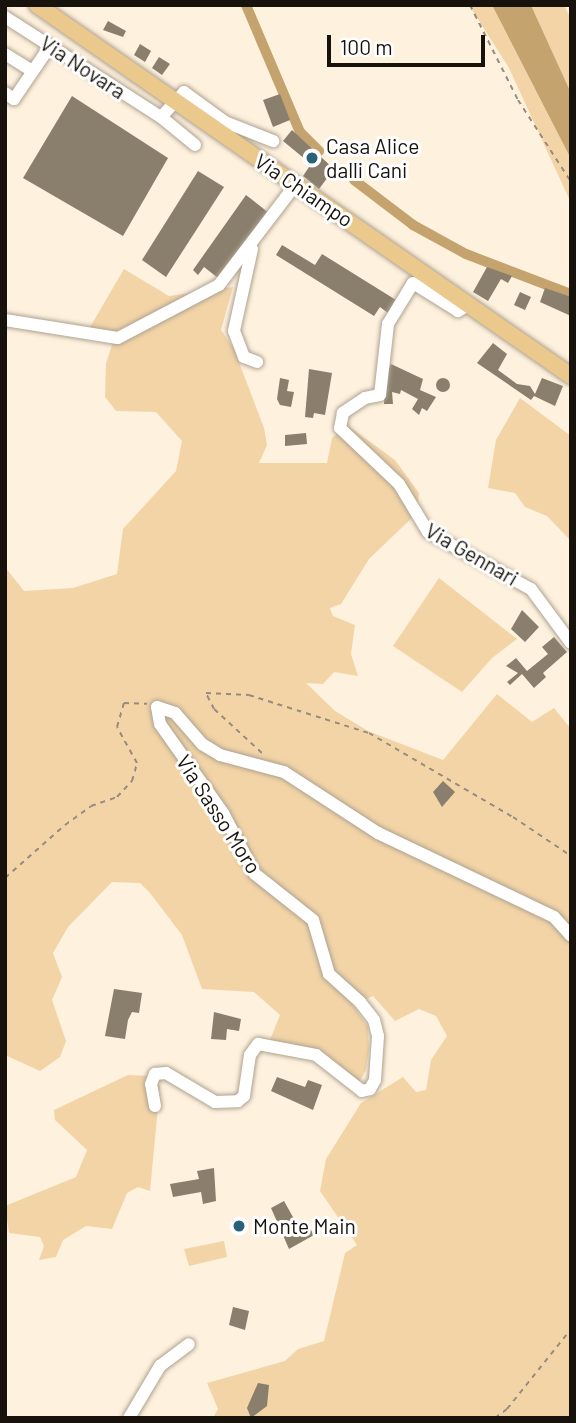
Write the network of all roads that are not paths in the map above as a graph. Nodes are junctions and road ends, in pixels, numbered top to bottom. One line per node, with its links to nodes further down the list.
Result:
1 (37, 5): 7 (main road, Via Chiampo)
2 (5, 16): 3 (street, Via Novara)
3 (50, 46): 5 (street); 8 (street, Via Novara)
4 (5, 54): 5 (street)
5 (32, 71): 6 (street)
6 (5, 93)
7 (174, 101): 8 (street); 9 (street); 11 (main road, Via Chiampo)
8 (161, 117): 10 (street, Via Novara)
9 (273, 141)
10 (195, 145)
11 (296, 184): 12 (street); 13 (main road, Via Chiampo)
12 (254, 243): 14 (street); 15 (street)
13 (468, 304): 16 (main road, Via Chiampo); 17 (street, Via Gennari)
14 (5, 320)
15 (257, 362)
16 (571, 376)
17 (571, 643)
18 (571, 936): 19 (street, Via Sasso Moro)
19 (155, 1106)
20 (189, 1345): 21 (street)
21 (129, 1418)

